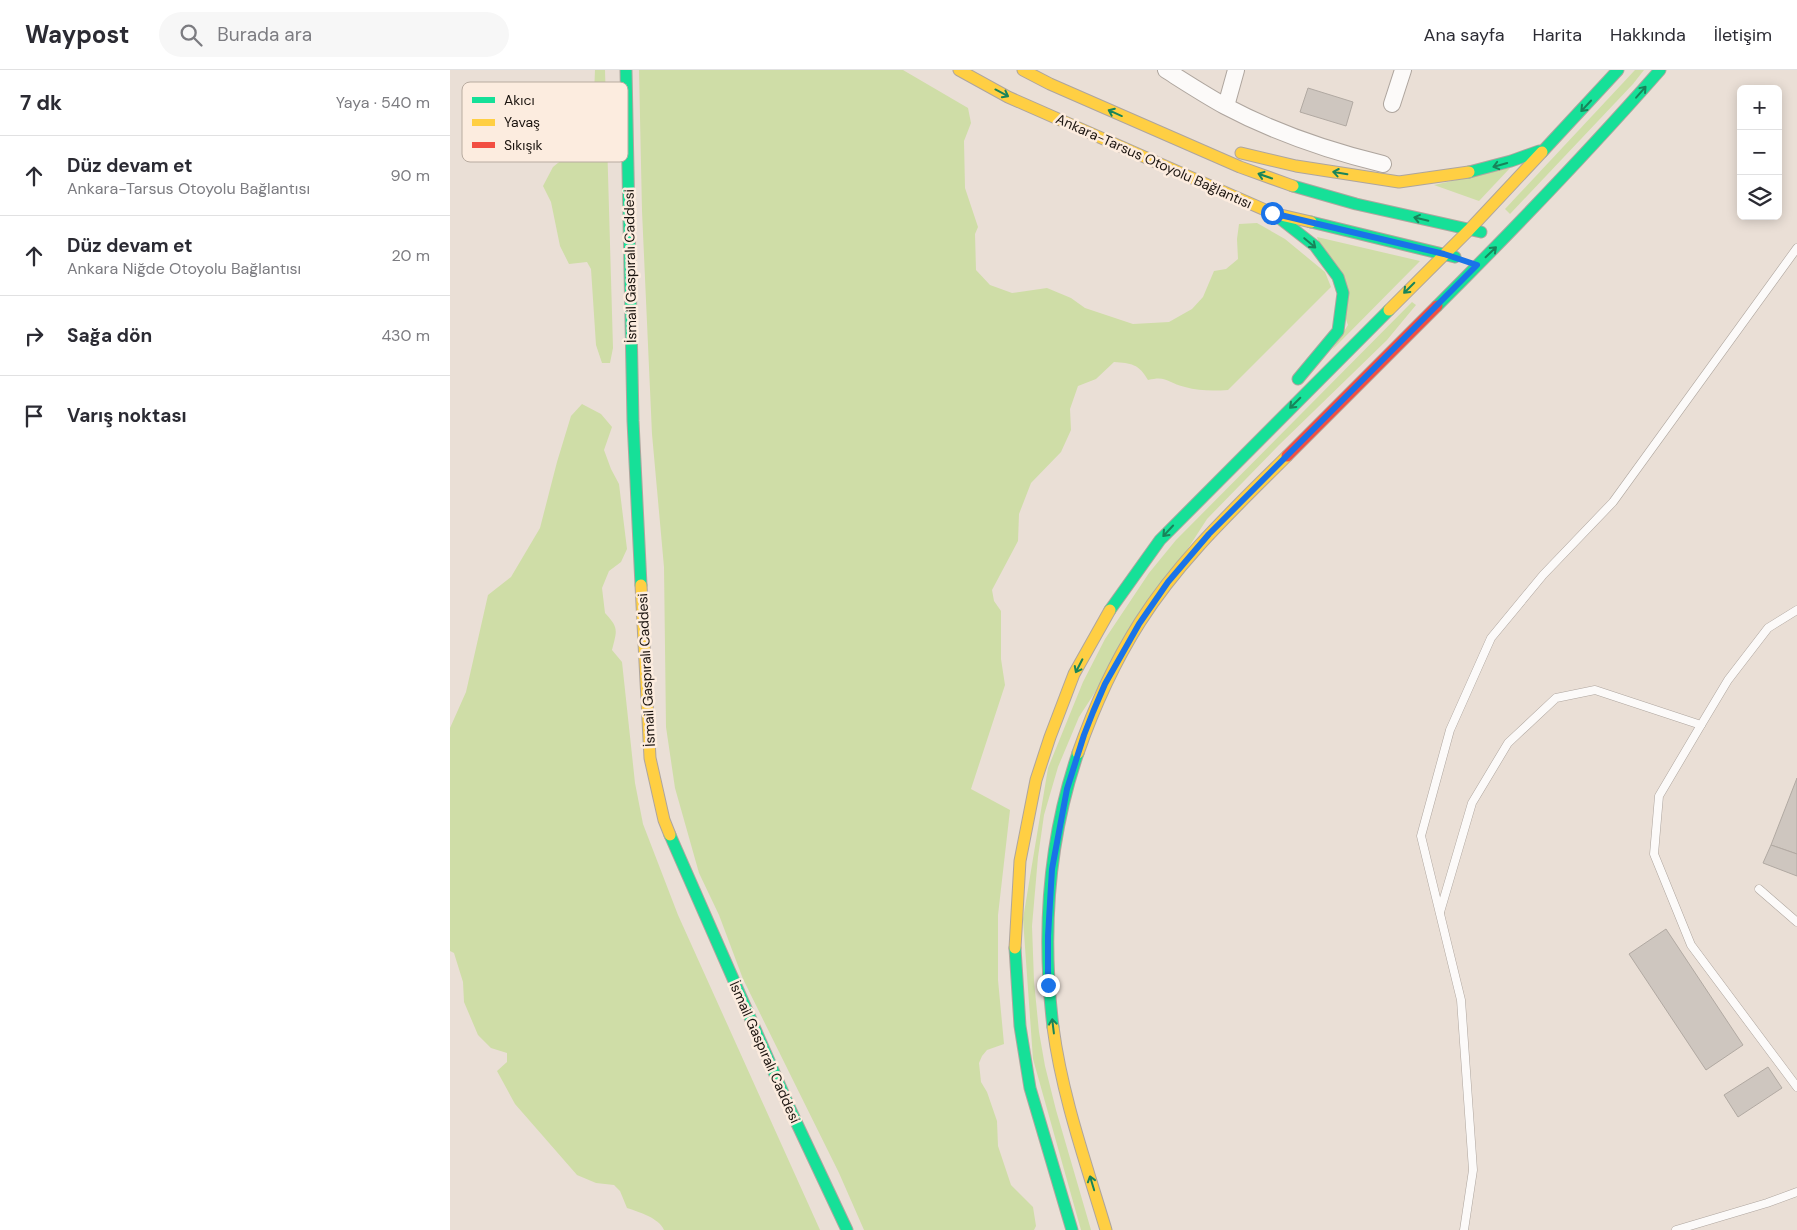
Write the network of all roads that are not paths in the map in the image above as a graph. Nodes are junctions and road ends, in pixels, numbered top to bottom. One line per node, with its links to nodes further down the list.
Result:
1 (959, 70): 14 (main road, Ankara-Tarsus Otoyolu Bağlantısı, one-way to 14)
2 (1023, 70): 10 (main road, Ankara-Tarsus Otoyolu Bağlantısı, one-way to 2)
3 (1166, 70): 9 (street)
4 (1236, 70): 9 (street)
5 (1403, 70): 8 (street)
6 (1618, 70): 11 (main road, one-way to 11)
7 (1660, 70): 16 (main road, one-way to 7)
8 (1392, 104)
9 (1226, 106): 13 (street)
10 (1169, 136): 11 (main road, one-way to 10); 15 (main road, Ankara-Tarsus Otoyolu Bağlantısı, one-way to 10)
11 (1546, 148): 15 (main road)
12 (628, 162): 30 (main road, İsmail Gaspıralı Caddesi)
13 (1383, 164)
14 (1272, 213): 18 (main road, Ankara-Tarsus Otoyolu Bağlantısı); 20 (main road, one-way to 20)
15 (1469, 230): 16 (main road, Ankara-Tarsus Otoyolu Bağlantısı); 18 (main road)
16 (1506, 237): 19 (main road, one-way to 16)
17 (1797, 248): 26 (lane)
18 (1444, 254): 19 (main road, Ankara-Tarsus Otoyolu Bağlantısı); 22 (main road, one-way to 22)
19 (1477, 265): 32 (main road, one-way to 19)
20 (1292, 385)
21 (1267, 416): 22 (main road)
22 (1184, 514): 31 (main road, one-way to 31)
23 (1797, 610): 24 (lane)
24 (1701, 726): 26 (lane); 28 (lane)
25 (1759, 889): 27 (lane)
26 (1440, 912): 33 (lane)
27 (1797, 922)
28 (1797, 1087)
29 (1797, 1192): 34 (lane)
30 (847, 1230)
31 (1072, 1230)
32 (1106, 1230)
33 (1464, 1230)
34 (1676, 1230)

